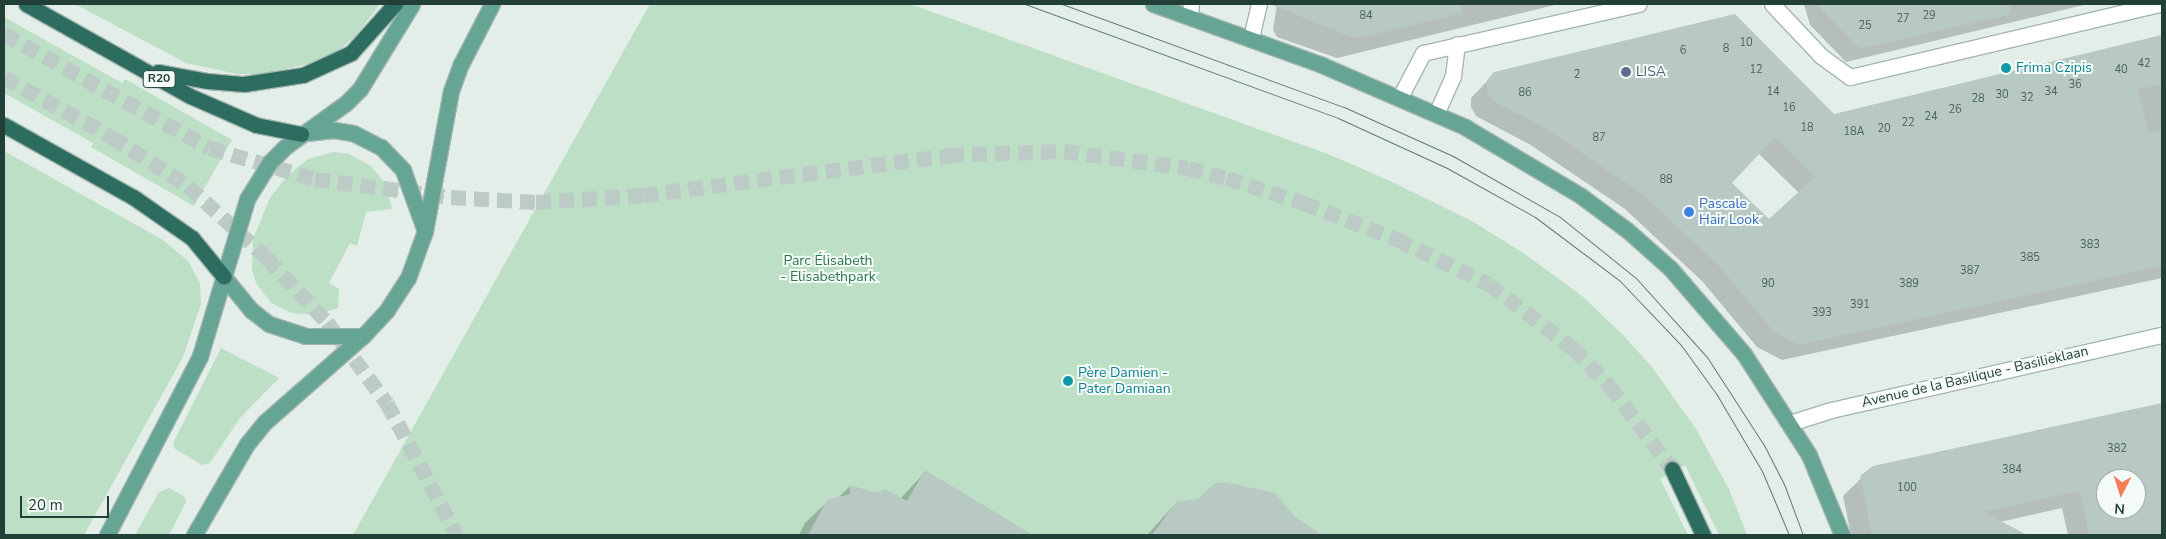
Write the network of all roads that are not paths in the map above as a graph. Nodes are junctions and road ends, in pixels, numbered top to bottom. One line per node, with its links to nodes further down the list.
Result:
1 (26, 4): 13 (highway, R20)
2 (394, 4): 13 (highway)
3 (412, 4): 17 (main road)
4 (492, 4): 18 (main road)
5 (1153, 4): 10 (main road)
6 (1259, 4): 11 (street)
7 (1638, 4): 12 (street)
8 (1772, 4): 9 (street)
9 (2159, 4)
10 (1190, 10): 11 (main road)
11 (1251, 38): 14 (main road)
12 (1457, 44): 14 (street); 15 (street)
13 (130, 63): 17 (highway, R20)
14 (1400, 98): 15 (main road)
15 (1436, 114): 22 (main road)
16 (4, 125): 19 (highway)
17 (302, 134): 18 (main road); 19 (main road)
18 (425, 231): 21 (main road)
19 (224, 277): 21 (main road); 24 (main road)
20 (2162, 335): 22 (street, Avenue de la Basilique - Basilieklaan)
21 (363, 336): 25 (main road)
22 (1790, 423): 27 (main road)
23 (1672, 469): 26 (highway)
24 (107, 535)
25 (194, 535)
26 (1703, 535)
27 (1842, 535)

